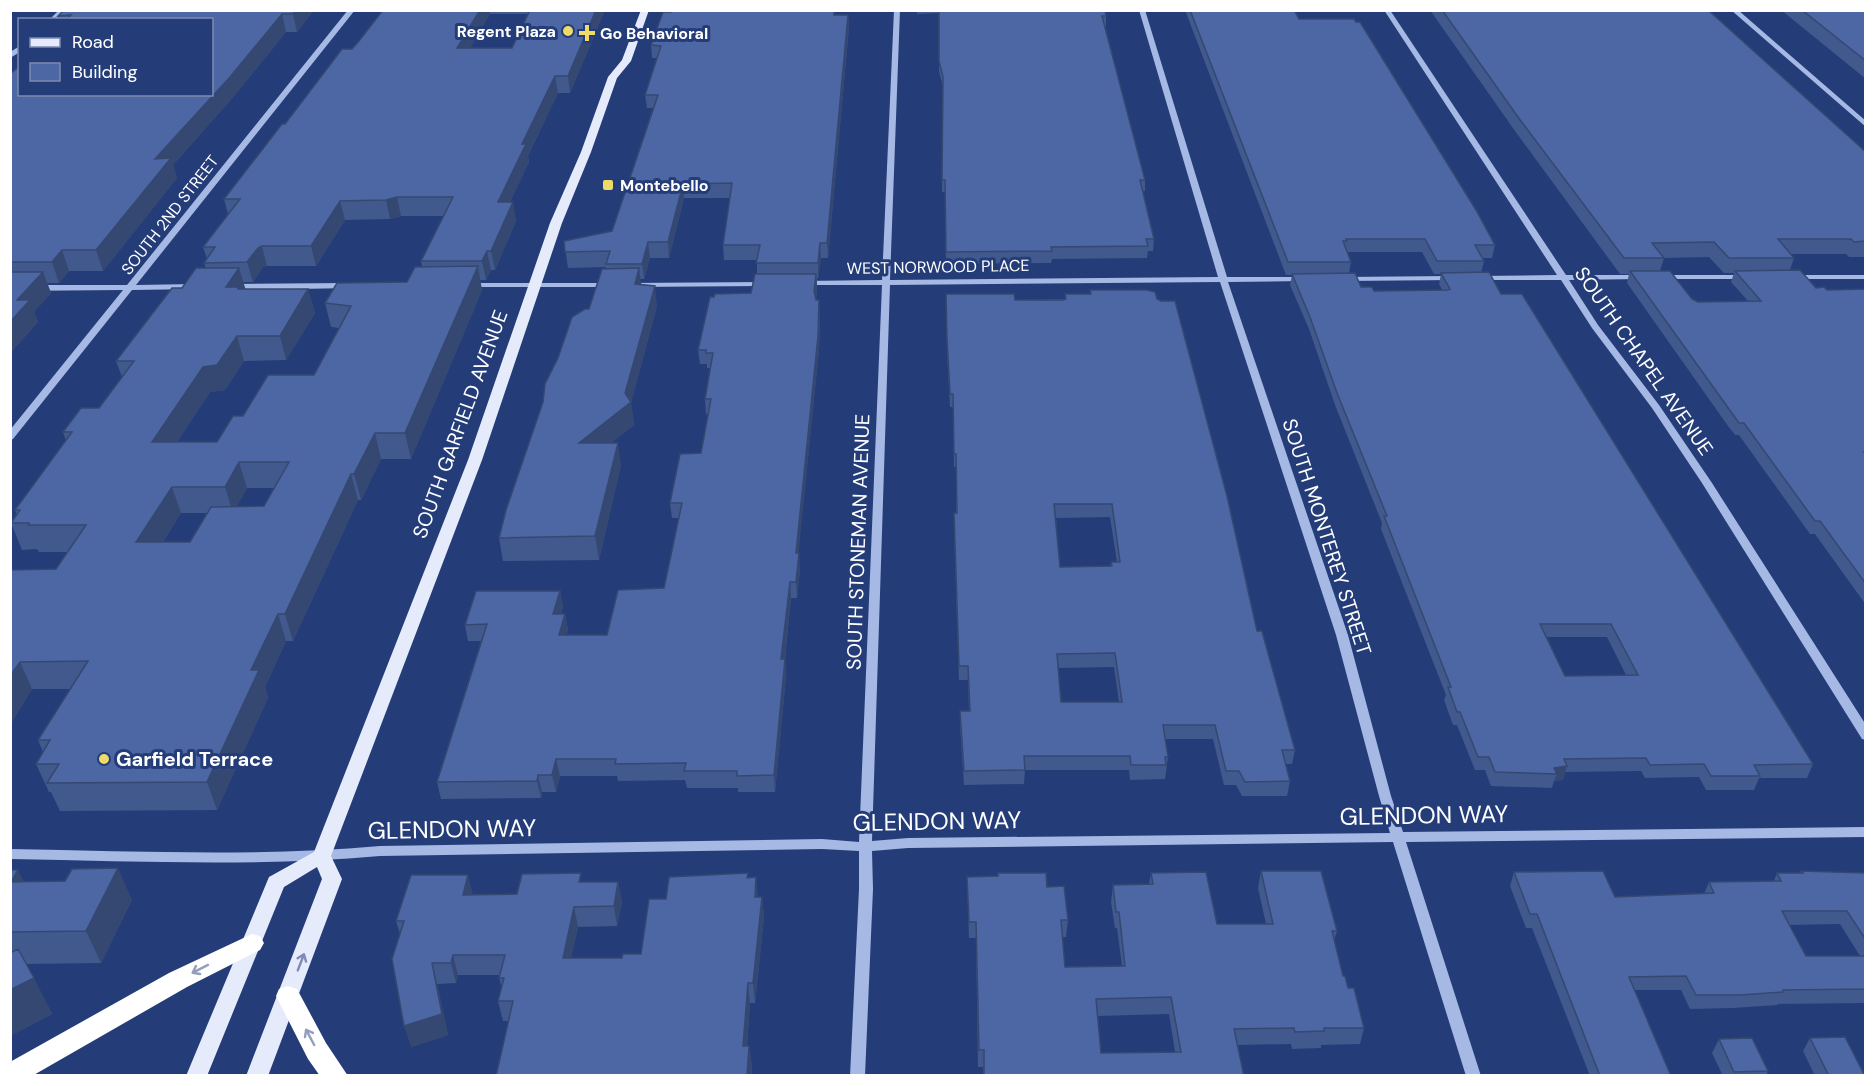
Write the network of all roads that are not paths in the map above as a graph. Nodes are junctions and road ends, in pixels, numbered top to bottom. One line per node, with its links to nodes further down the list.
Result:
1 (352, 10): 23 (street, SOUTH 2ND STREET)
2 (645, 10): 21 (main road, SOUTH GARFIELD AVENUE)
3 (897, 10): 17 (street, SOUTH STONEMAN AVENUE)
4 (1142, 10): 14 (street, SOUTH MONTEREY STREET)
5 (1387, 10): 8 (street, SOUTH CHAPEL AVENUE)
6 (1734, 10): 7 (street)
7 (1866, 125)
8 (1563, 277): 9 (street); 13 (street); 28 (street, SOUTH CHAPEL AVENUE)
9 (1762, 277)
10 (1786, 277): 11 (street)
11 (1866, 277)
12 (1459, 278): 16 (street)
13 (1470, 278)
14 (1223, 279): 15 (street, WEST NORWOOD PLACE); 17 (street, WEST NORWOOD PLACE); 30 (street, SOUTH MONTEREY STREET)
15 (1318, 279)
16 (1330, 279)
17 (885, 283): 19 (street, WEST NORWOOD PLACE); 31 (street, SOUTH STONEMAN AVENUE)
18 (776, 284): 21 (street)
19 (787, 284)
20 (454, 285): 21 (street)
21 (535, 285): 33 (main road, SOUTH GARFIELD AVENUE)
22 (356, 286): 25 (street)
23 (132, 287): 24 (street); 26 (street); 27 (street, SOUTH 2ND STREET)
24 (208, 287)
25 (220, 287)
26 (10, 288)
27 (10, 437)
28 (1866, 736)
29 (1866, 832): 30 (street, GLENDON WAY)
30 (1400, 838): 31 (street, GLENDON WAY); 41 (street, SOUTH MONTEREY STREET)
31 (865, 847): 33 (street, GLENDON WAY); 40 (street, SOUTH STONEMAN AVENUE)
32 (10, 854): 33 (street, GLENDON WAY)
33 (322, 856): 34 (main road); 35 (main road, one-way to 33)
34 (252, 943): 36 (highway, one-way to 36); 37 (main road)
35 (288, 996): 38 (main road); 39 (highway, one-way to 35)
36 (10, 1076)
37 (196, 1076)
38 (257, 1076)
39 (334, 1076)
40 (857, 1076)
41 (1474, 1076)

